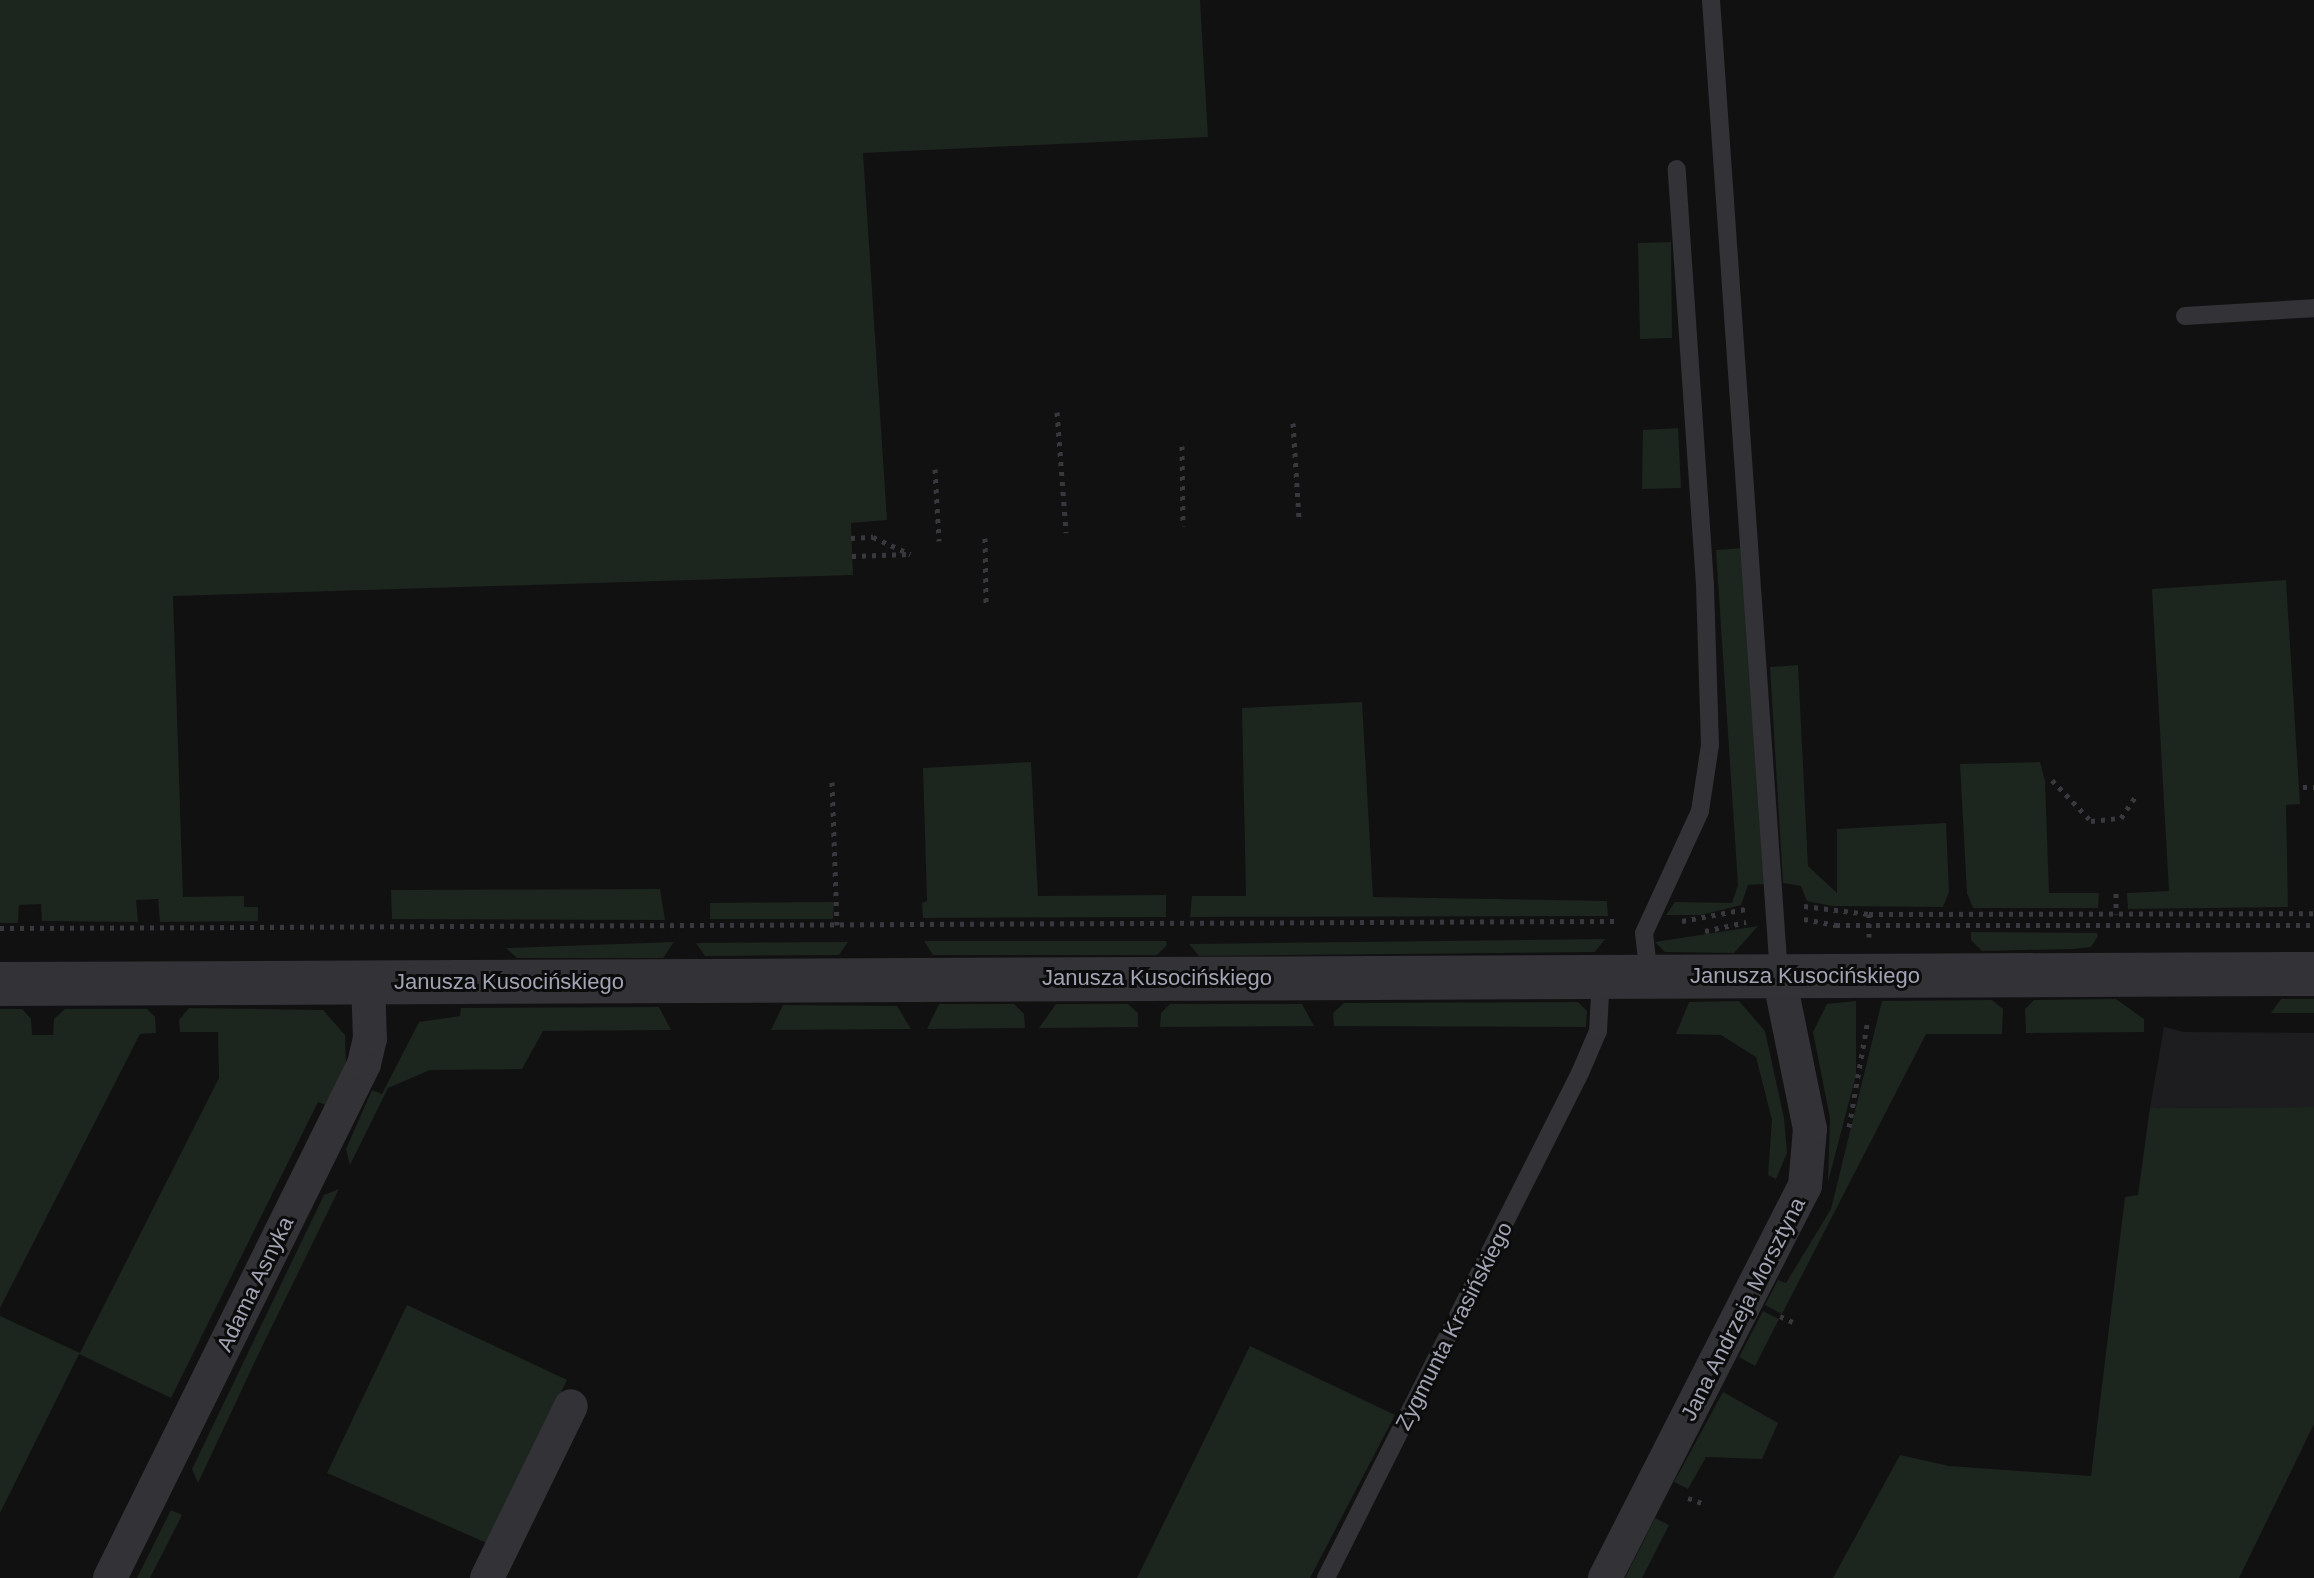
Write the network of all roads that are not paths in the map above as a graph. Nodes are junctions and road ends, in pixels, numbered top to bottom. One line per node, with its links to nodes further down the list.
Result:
1 (1711, 0): 7 (lane)
2 (1677, 169): 8 (lane)
3 (2314, 308): 4 (lane)
4 (2185, 316)
5 (2314, 974): 7 (street, Janusza Kusocińskiego)
6 (1601, 976): 8 (street, Janusza Kusocińskiego); 9 (street, Janusza Kusocińskiego); 14 (lane, Zygmunta Krasińskiego)
7 (1779, 976): 8 (street, Janusza Kusocińskiego); 15 (street, Jana Andrzeja Morsztyna)
8 (1649, 977)
9 (368, 983): 10 (street, Janusza Kusocińskiego); 12 (street, Adama Asnyka)
10 (0, 984)
11 (571, 1406): 13 (street)
12 (110, 1578)
13 (487, 1578)
14 (1326, 1578)
15 (1605, 1578)

